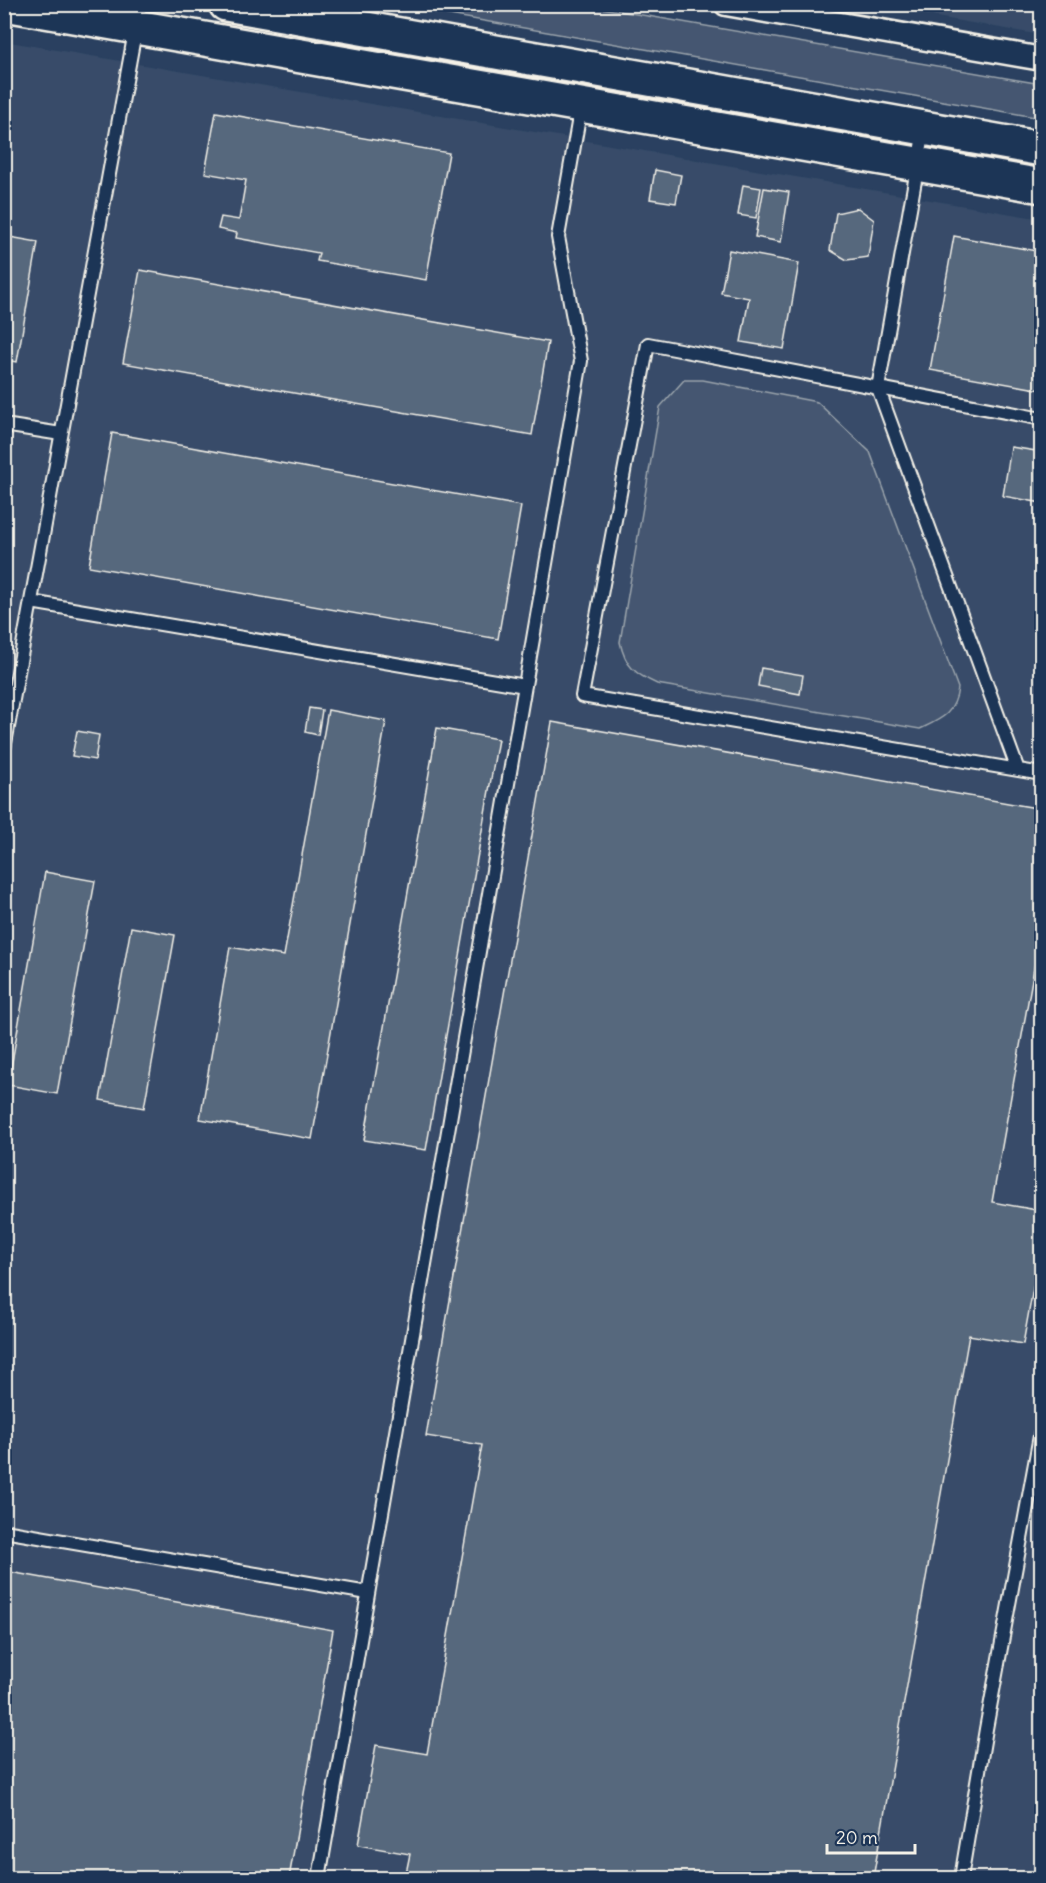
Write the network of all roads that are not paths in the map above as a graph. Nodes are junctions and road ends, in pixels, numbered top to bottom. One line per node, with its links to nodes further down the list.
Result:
1 (5, 4): 4 (street)
2 (226, 4): 7 (street)
3 (726, 4): 5 (street)
4 (138, 16): 6 (street); 14 (lane)
5 (1041, 59)
6 (581, 104): 9 (street); 16 (lane)
7 (924, 129): 8 (street); 9 (lane)
8 (1041, 149)
9 (918, 164): 10 (street); 11 (lane)
10 (1041, 186)
11 (878, 388): 12 (lane); 18 (lane); 18 (lane)
12 (1041, 419)
13 (4, 425): 14 (lane)
14 (61, 434): 15 (lane)
15 (31, 602): 16 (lane); 17 (lane)
16 (525, 686): 22 (lane)
17 (4, 749)
18 (1018, 770): 19 (lane)
19 (1041, 774)
20 (1041, 1425): 24 (lane)
21 (4, 1531): 22 (lane)
22 (368, 1593): 23 (lane)
23 (319, 1878)
24 (961, 1878)

